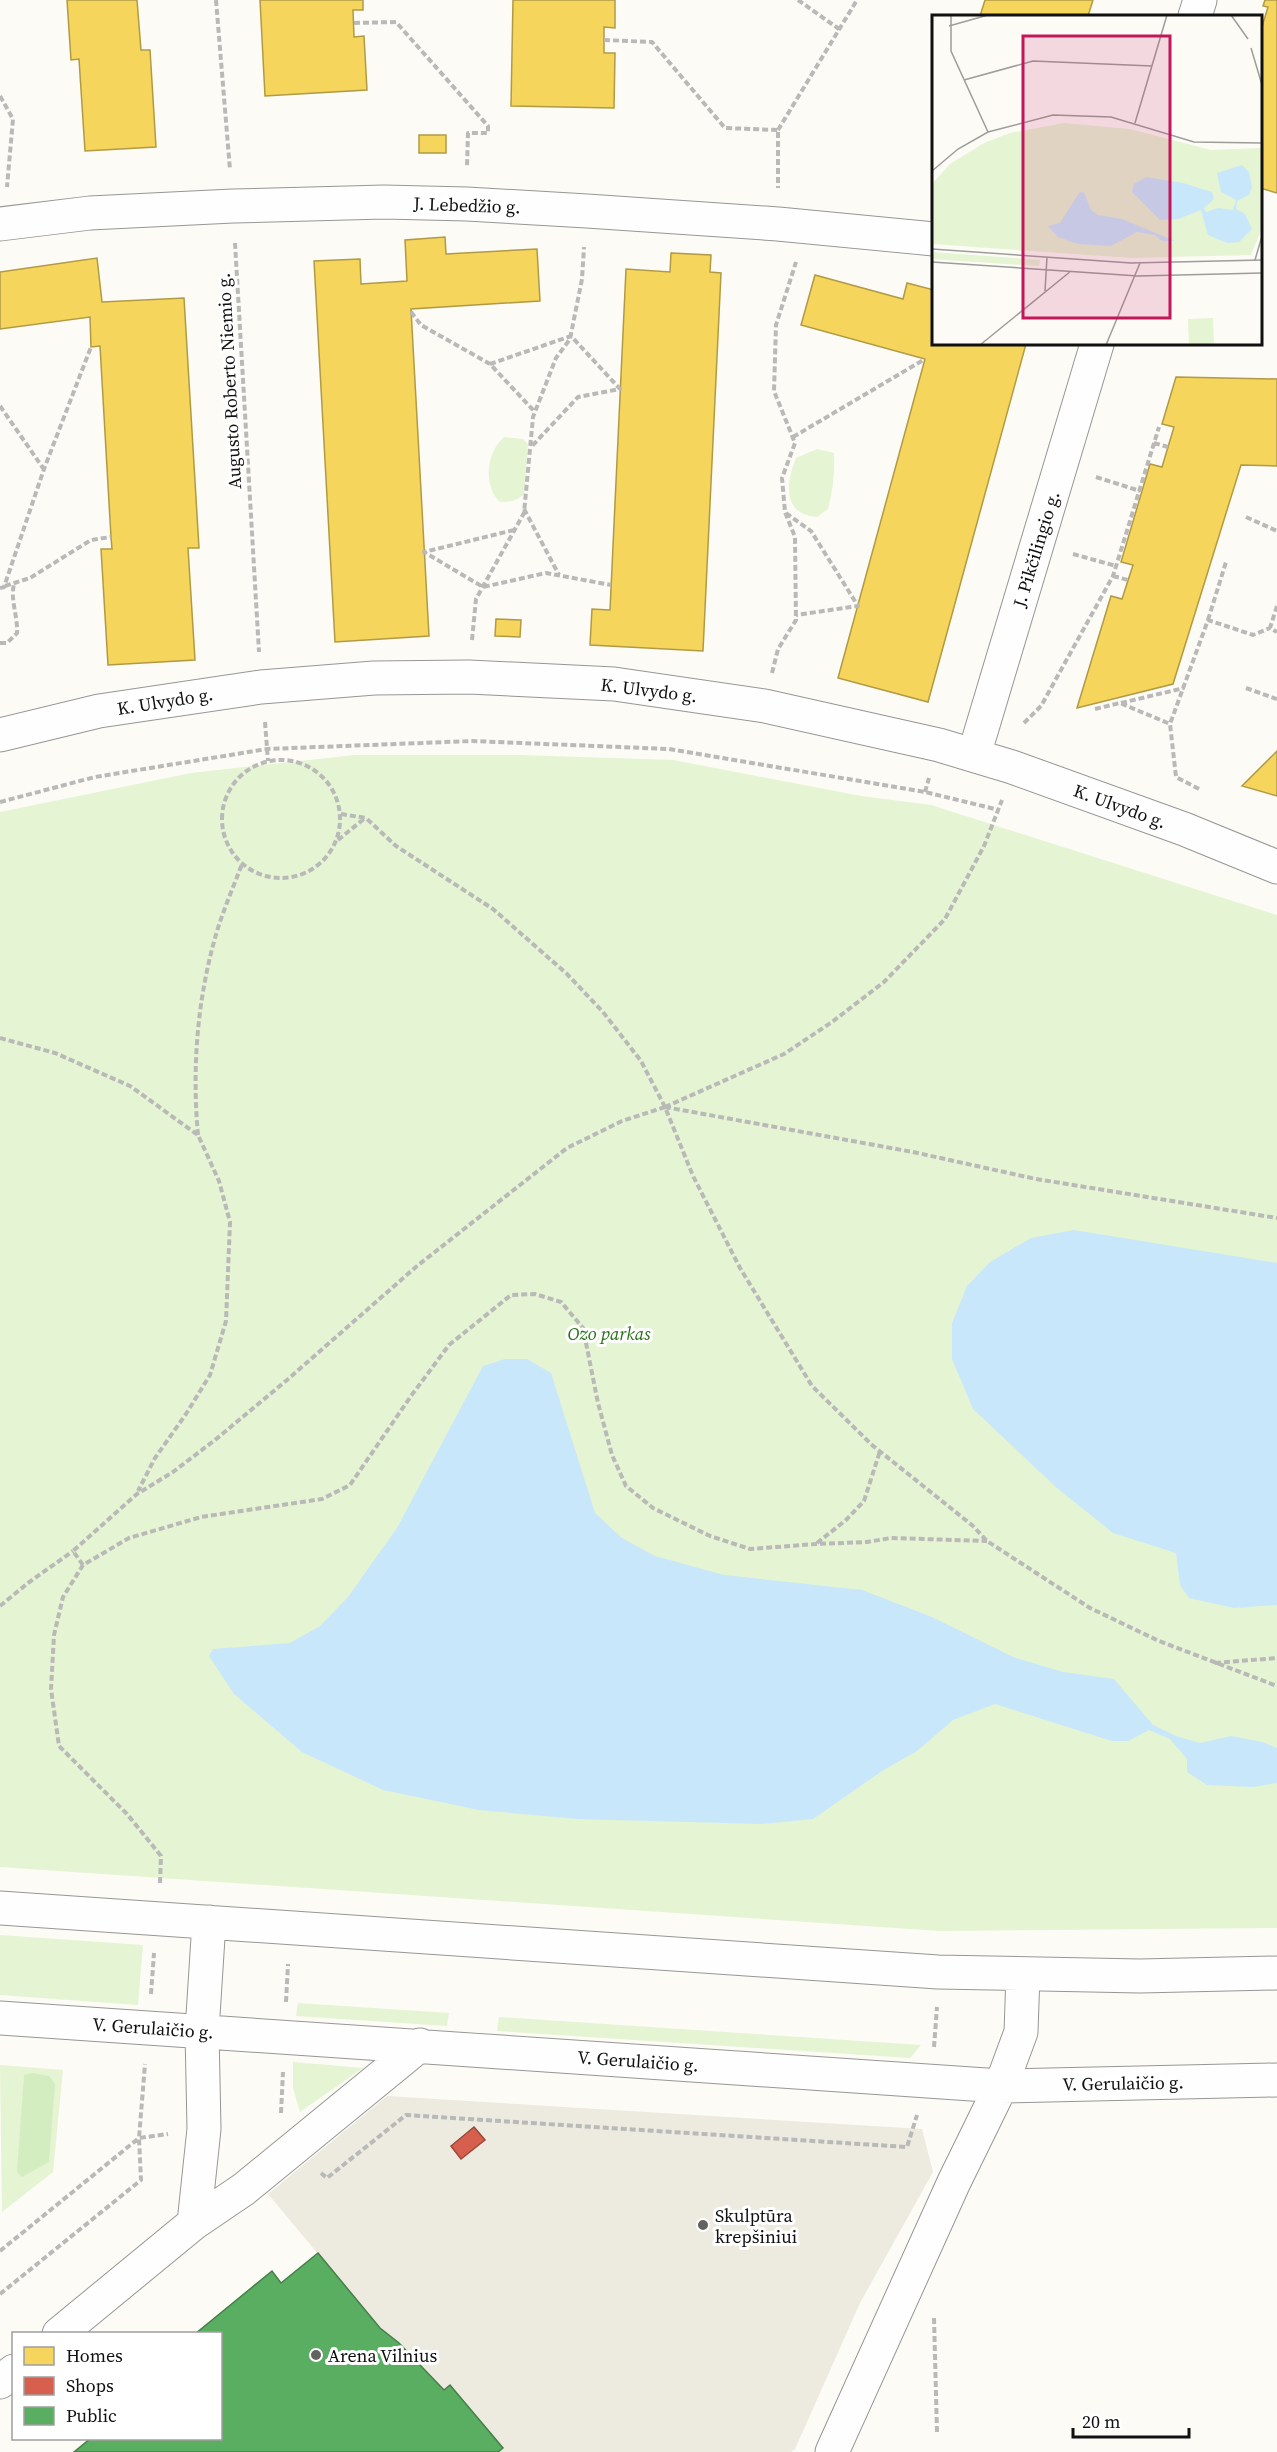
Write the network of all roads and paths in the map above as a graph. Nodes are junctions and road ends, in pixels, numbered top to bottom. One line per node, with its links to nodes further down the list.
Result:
1 (216, 0): 12 (path, Augusto Roberto Niemio g.)
2 (798, 0): 7 (path)
3 (857, 0): 7 (path)
4 (1200, 0): 5 (street)
5 (1196, 15)
6 (354, 23): 11 (path)
7 (840, 29): 10 (path)
8 (604, 40): 10 (path)
9 (0, 96): 14 (path)
10 (778, 129): 15 (path)
11 (468, 133)
12 (233, 206): 13 (street, J. Lebedžio g.); 14 (street, J. Lebedžio g.); 56 (path, Augusto Roberto Niemio g.)
13 (587, 211): 15 (street, J. Lebedžio g.); 18 (path)
14 (2, 224)
15 (793, 226): 16 (street, J. Lebedžio g.); 26 (path)
16 (932, 239)
17 (411, 312): 22 (path)
18 (571, 336): 22 (path); 24 (path); 28 (path)
19 (1097, 345): 67 (street, J. Pikčilingio g.)
20 (91, 346): 30 (path)
21 (926, 359): 26 (path)
22 (490, 364): 24 (path)
23 (0, 406): 30 (path)
24 (535, 412): 28 (path)
25 (1159, 427): 27 (path)
26 (793, 437): 34 (path)
27 (1154, 442): 29 (path); 32 (path)
28 (530, 447): 33 (path)
29 (1168, 447)
30 (44, 469): 48 (path)
31 (1101, 479): 32 (path)
32 (1140, 490): 41 (path)
33 (524, 508): 36 (path); 42 (path)
34 (785, 512): 50 (path); 50 (path)
35 (1246, 517): 37 (path)
36 (514, 530): 47 (path); 47 (path)
37 (1277, 531)
38 (111, 537): 45 (path)
39 (1077, 555): 41 (path)
40 (1226, 562): 51 (path)
41 (1116, 566): 43 (path)
42 (559, 575): 46 (path); 47 (path)
43 (1113, 576): 44 (path); 64 (path)
44 (1128, 579)
45 (15, 583): 48 (path); 55 (path)
46 (611, 585)
47 (483, 586): 52 (path)
48 (2, 587)
49 (1277, 606): 53 (path)
50 (796, 615): 61 (path)
51 (1208, 620): 53 (path); 57 (path)
52 (474, 624)
53 (1270, 627): 54 (path)
54 (1277, 632)
55 (0, 643)
56 (261, 687): 61 (street, K. Ulvydo g.); 65 (street, K. Ulvydo g.); 66 (path, Augusto Roberto Niemio g.)
57 (1184, 688): 60 (path); 63 (path)
58 (1246, 688): 59 (path)
59 (1277, 699)
60 (1120, 703): 62 (path); 63 (path)
61 (765, 706): 67 (street, K. Ulvydo g.)
62 (1095, 709)
63 (1170, 724): 69 (path)
64 (1021, 725)
65 (0, 735)
66 (267, 749): 68 (path, Augusto Roberto Niemio g.); 70 (path); 77 (path)
67 (974, 755): 75 (street, K. Ulvydo g.)
68 (268, 761): 71 (path); 74 (path)
69 (1199, 789)
70 (0, 802)
71 (341, 814): 72 (path); 73 (path)
72 (366, 818): 73 (path); 77 (path)
73 (337, 840): 74 (path)
74 (242, 864): 78 (path)
75 (1277, 867)
76 (0, 1038): 78 (path)
77 (665, 1107): 79 (path); 80 (path); 81 (path)
78 (198, 1135): 81 (path)
79 (1277, 1218)
80 (880, 1451): 82 (path); 83 (path)
81 (137, 1494): 84 (path)
82 (987, 1541): 83 (path); 88 (path)
83 (816, 1544): 85 (path)
84 (73, 1551): 85 (path); 86 (path)
85 (83, 1565): 91 (path)
86 (0, 1606)
87 (1277, 1658): 88 (path)
88 (1214, 1663): 89 (path)
89 (1277, 1686)
90 (0, 1908): 91 (street)
91 (157, 1919): 92 (street); 98 (path)
92 (209, 1923): 93 (street); 99 (street)
93 (290, 1928): 94 (street); 100 (path)
94 (938, 1972): 96 (street); 103 (path)
95 (1277, 1973): 96 (street)
96 (1023, 1974): 104 (street)
97 (0, 2018): 98 (street, V. Gerulaičio g.)
98 (148, 2028): 99 (street, V. Gerulaičio g.); 106 (path)
99 (202, 2031): 100 (street, V. Gerulaičio g.); 105 (street)
100 (284, 2036): 101 (street, V. Gerulaičio g.); 107 (path)
101 (420, 2045): 103 (street, V. Gerulaičio g.); 107 (street)
102 (1277, 2080): 104 (street, V. Gerulaičio g.)
103 (928, 2082): 104 (street, V. Gerulaičio g.); 107 (path)
104 (1001, 2086): 116 (street)
105 (204, 2129): 106 (path); 108 (street)
106 (139, 2138): 109 (path); 110 (path)
107 (291, 2150): 108 (street)
108 (194, 2223): 112 (street)
109 (0, 2251)
110 (0, 2294)
111 (934, 2317): 115 (path)
112 (61, 2332)
113 (12, 2373): 114 (street)
114 (0, 2382)
115 (937, 2432)
116 (832, 2452)

